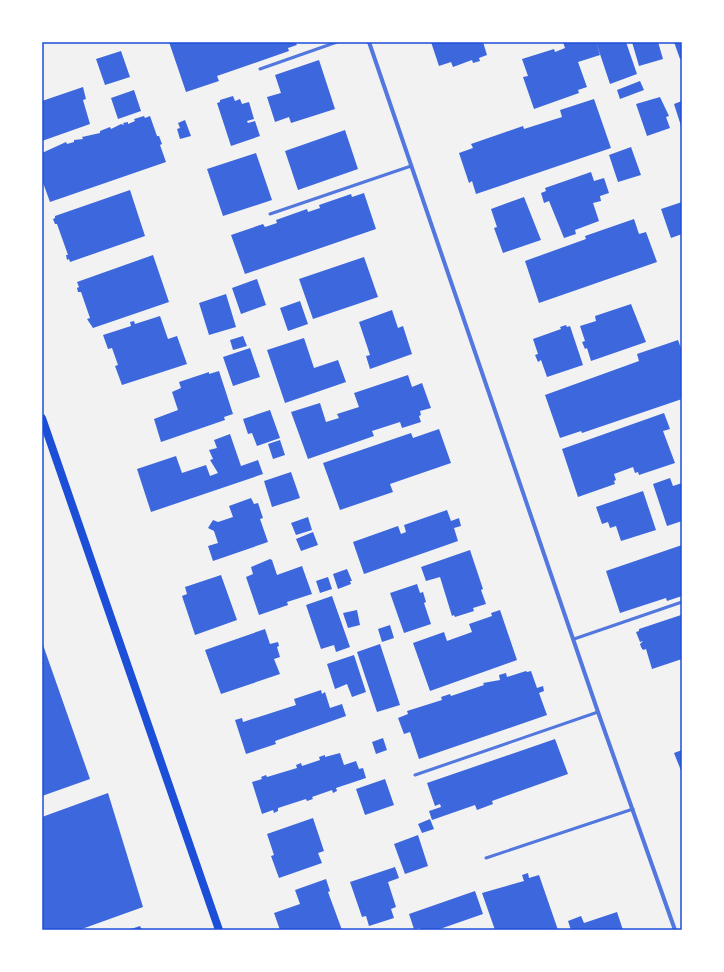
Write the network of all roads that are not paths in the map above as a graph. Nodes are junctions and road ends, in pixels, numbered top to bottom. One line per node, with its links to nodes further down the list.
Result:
1 (337, 42): 3 (lane)
2 (369, 42): 4 (street)
3 (260, 69)
4 (411, 166): 5 (lane); 8 (street)
5 (270, 214)
6 (42, 418): 13 (main road)
7 (682, 602): 8 (lane)
8 (574, 639): 9 (street)
9 (598, 712): 10 (lane); 11 (street)
10 (415, 775)
11 (633, 809): 12 (lane); 14 (street)
12 (486, 858)
13 (219, 930)
14 (675, 930)

